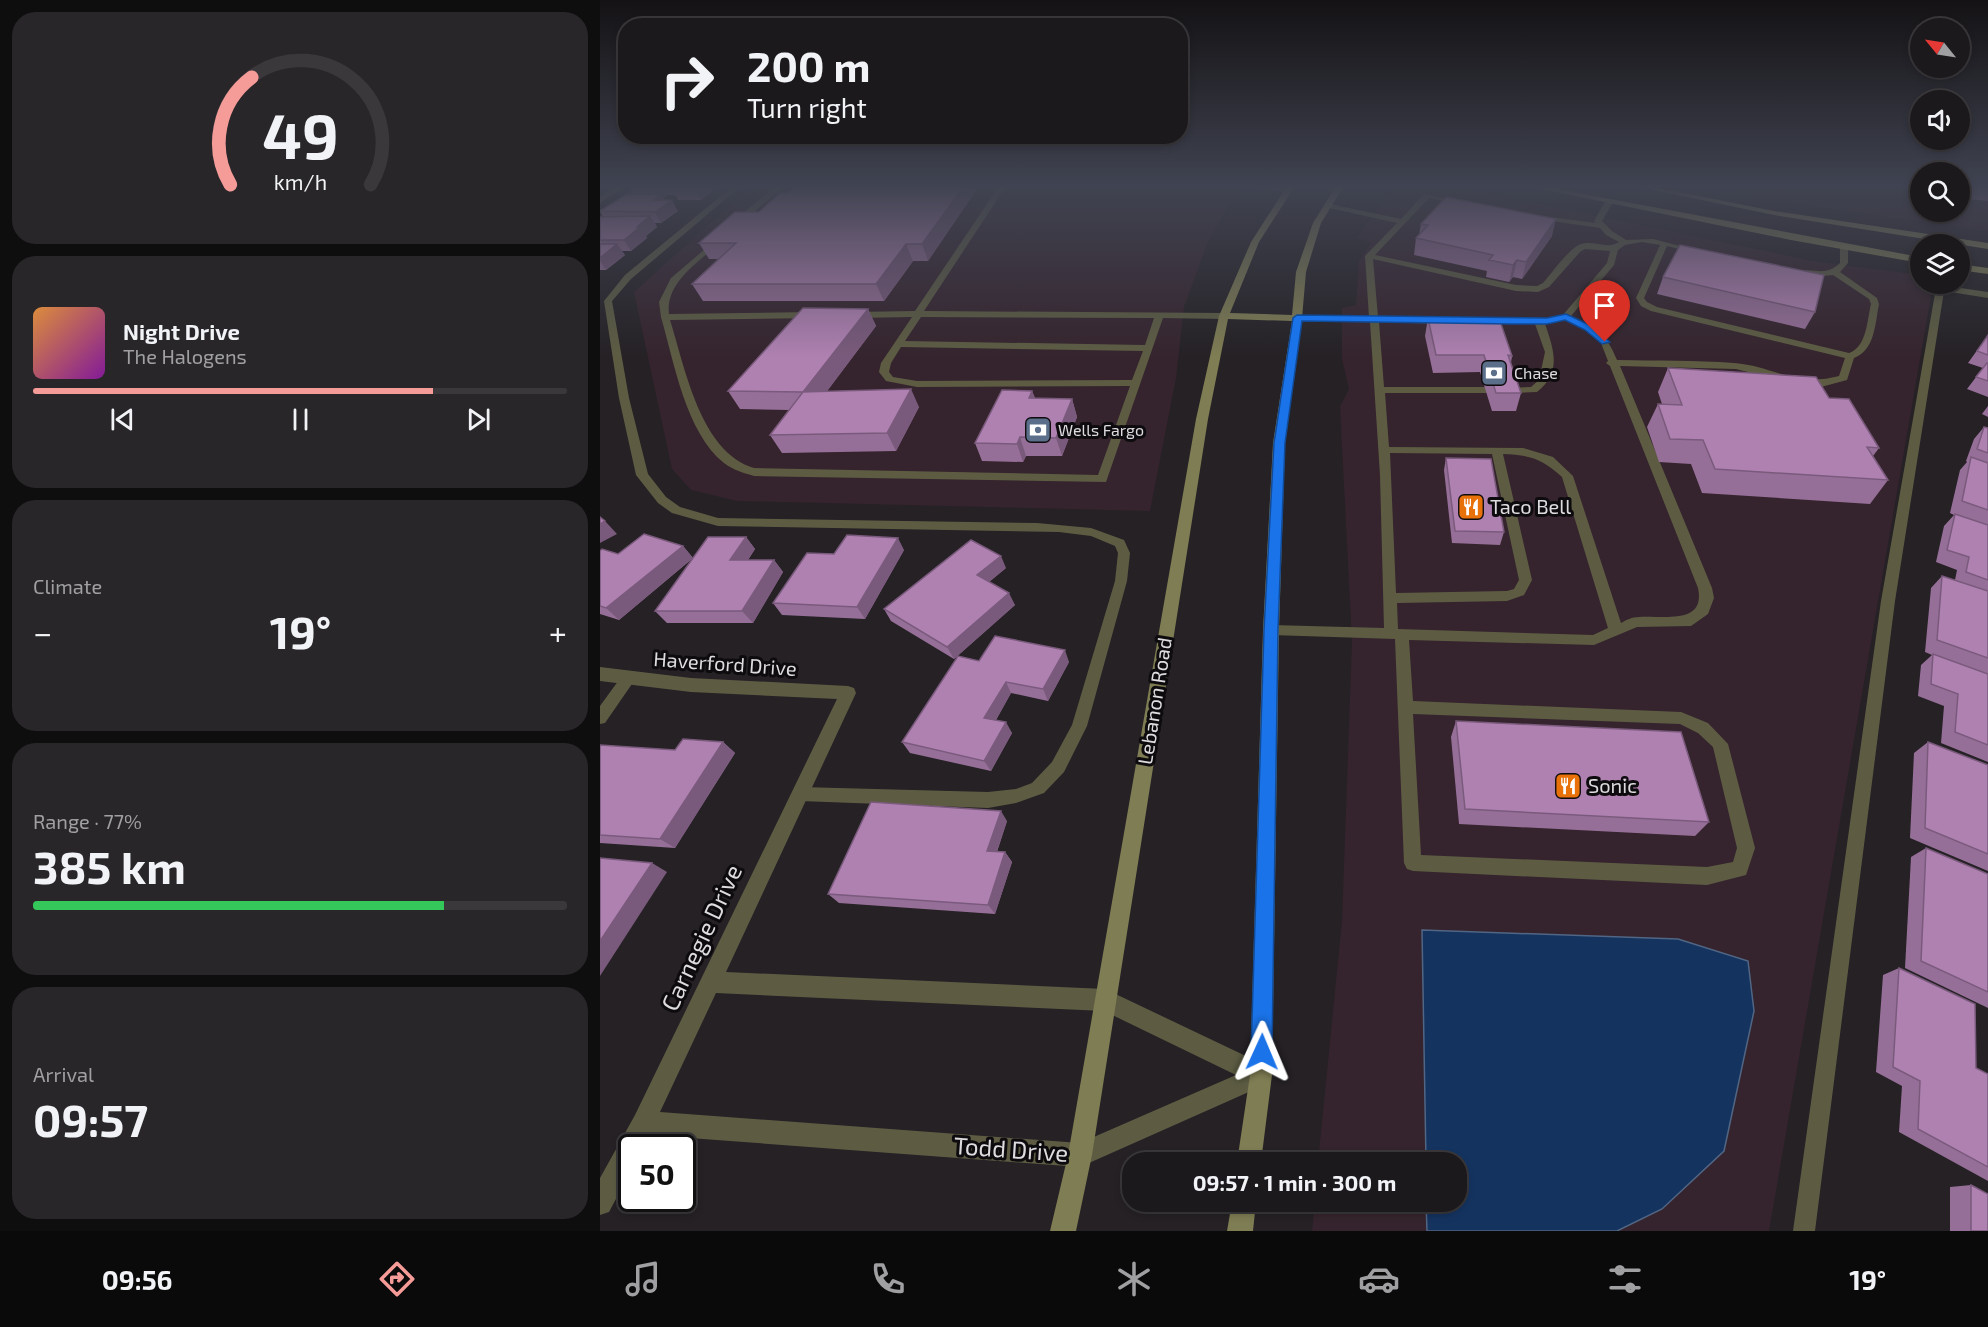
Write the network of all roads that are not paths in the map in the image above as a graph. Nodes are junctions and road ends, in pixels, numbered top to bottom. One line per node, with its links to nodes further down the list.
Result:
1 (667, 243): 55 (lane)
2 (714, 243): 29 (lane)
3 (964, 243): 24 (lane)
4 (1255, 243): 28 (main road, Lebanon Road)
5 (1310, 243): 31 (main road)
6 (1380, 243): 17 (lane)
7 (1623, 243): 15 (lane)
8 (1661, 243): 12 (lane)
9 (1826, 243): 14 (main road)
10 (1844, 243): 14 (main road)
11 (1971, 243): 13 (main road)
12 (1664, 244): 16 (lane); 38 (lane)
13 (1988, 246)
14 (1844, 247): 18 (main road); 21 (lane)
15 (1614, 249): 17 (lane); 30 (lane)
16 (1709, 254)
17 (1369, 256): 32 (lane)
18 (1910, 258)
19 (1970, 269): 20 (main road)
20 (1988, 271)
21 (1835, 272): 22 (lane); 38 (lane)
22 (1798, 273)
23 (1988, 295): 66 (lane)
24 (918, 314): 26 (lane); 27 (lane); 36 (lane)
25 (828, 315): 29 (lane)
26 (839, 315)
27 (1160, 315): 28 (lane); 37 (lane)
28 (1224, 316): 31 (main road); 57 (main road, Lebanon Road)
29 (665, 317): 40 (lane)
30 (1566, 317): 35 (lane); 39 (lane)
31 (1297, 318): 32 (lane); 47 (main road)
32 (1372, 320): 33 (lane); 41 (lane)
33 (1459, 321)
34 (1470, 321): 35 (lane)
35 (1539, 321): 43 (lane)
36 (898, 344): 37 (lane); 40 (lane)
37 (1148, 348): 40 (lane)
38 (1850, 356): 39 (lane)
39 (1611, 363): 48 (lane)
40 (1136, 383)
41 (1378, 390): 42 (lane); 44 (lane)
42 (1486, 390)
43 (1509, 390)
44 (1383, 450): 45 (lane); 46 (lane)
45 (1497, 451): 46 (lane); 48 (lane)
46 (1389, 598): 49 (lane)
47 (1271, 630): 49 (lane); 58 (main road)
48 (1616, 630): 49 (lane)
49 (1397, 633): 53 (lane)
50 (600, 674): 51 (street, Haverford Drive)
51 (629, 678): 52 (street, Haverford Drive); 54 (lane)
52 (848, 693): 55 (street, Carnegie Drive)
53 (1406, 707): 53 (lane)
54 (600, 718)
55 (800, 794): 56 (street, Carnegie Drive)
56 (709, 982): 57 (street); 59 (street, Carnegie Drive)
57 (1105, 1000): 58 (street); 61 (main road, Lebanon Road)
58 (1261, 1075): 60 (main road); 61 (street, Todd Drive)
59 (643, 1122): 61 (street, Todd Drive); 62 (street, Carnegie Drive)
60 (1250, 1152)
61 (1080, 1155): 64 (main road, Lebanon Road)
62 (600, 1203)
63 (1243, 1212): 65 (main road)
64 (1063, 1231)
65 (1240, 1231)
66 (1804, 1231)

